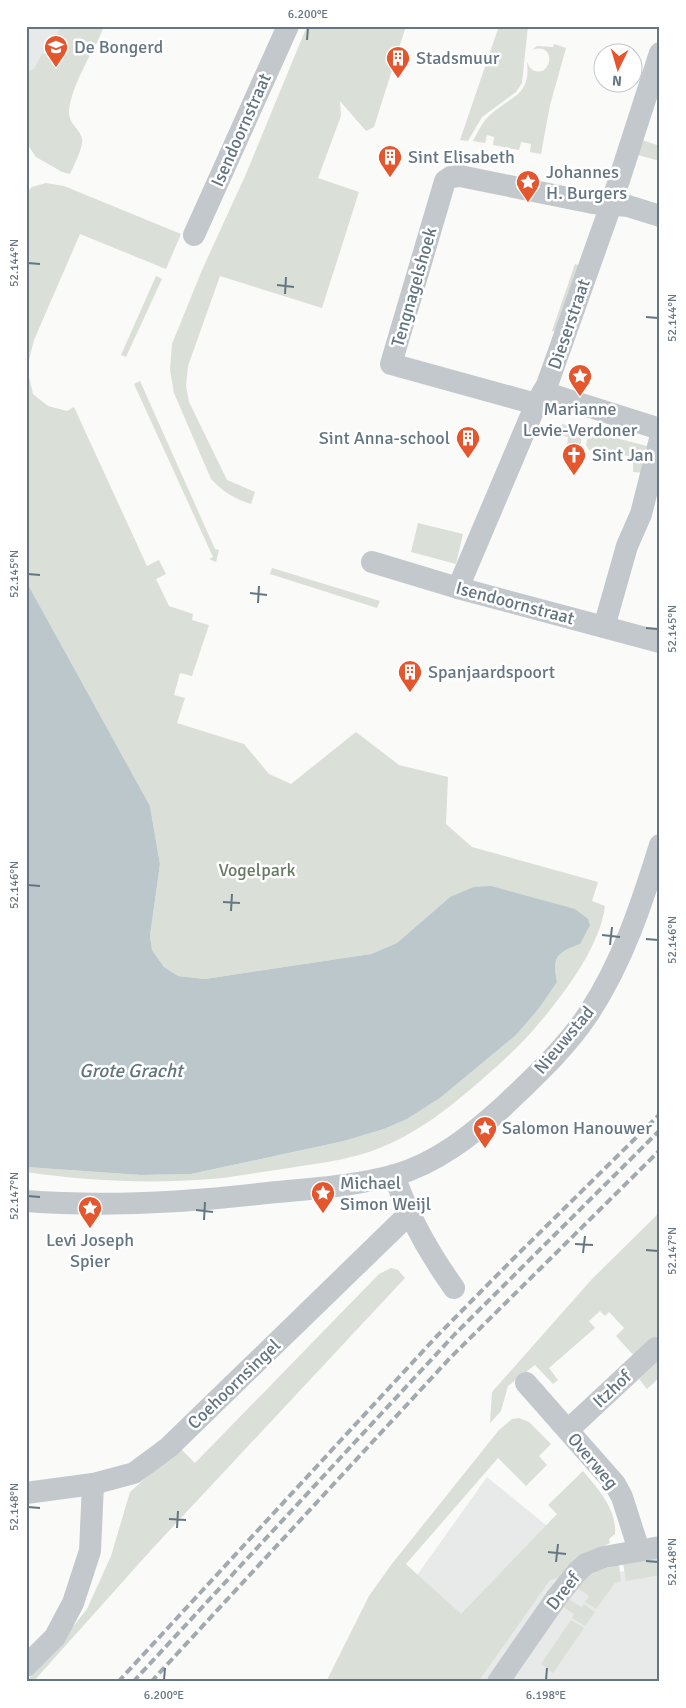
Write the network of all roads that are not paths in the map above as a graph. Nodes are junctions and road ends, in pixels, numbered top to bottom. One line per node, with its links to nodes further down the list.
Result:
1 (288, 26): 5 (street, Isendoornstraat)
2 (660, 53): 3 (street, Dieserstraat)
3 (611, 205): 4 (street); 6 (street, Dieserstraat); 6 (street, Tengnagelshoek)
4 (660, 216)
5 (194, 234)
6 (540, 398): 7 (street); 10 (street, Dieserstraat)
7 (660, 429)
8 (660, 438): 11 (street)
9 (372, 562): 10 (street, Isendoornstraat)
10 (458, 588): 11 (street, Isendoornstraat)
11 (604, 627): 12 (street, Isendoornstraat)
12 (660, 642)
13 (660, 844): 14 (street, Nieuwstad)
14 (394, 1175): 15 (street, Nieuwstad); 16 (street)
15 (26, 1201)
16 (409, 1214): 17 (street); 21 (street, Coehoornsingel)
17 (454, 1288)
18 (656, 1348): 20 (street, Itzhof)
19 (526, 1383): 20 (street, Overweg)
20 (568, 1430): 23 (street, Overweg)
21 (93, 1484): 22 (street, Coehoornsingel); 24 (street)
22 (26, 1493)
23 (649, 1548): 25 (street, Dreef)
24 (26, 1666)
25 (498, 1682)

